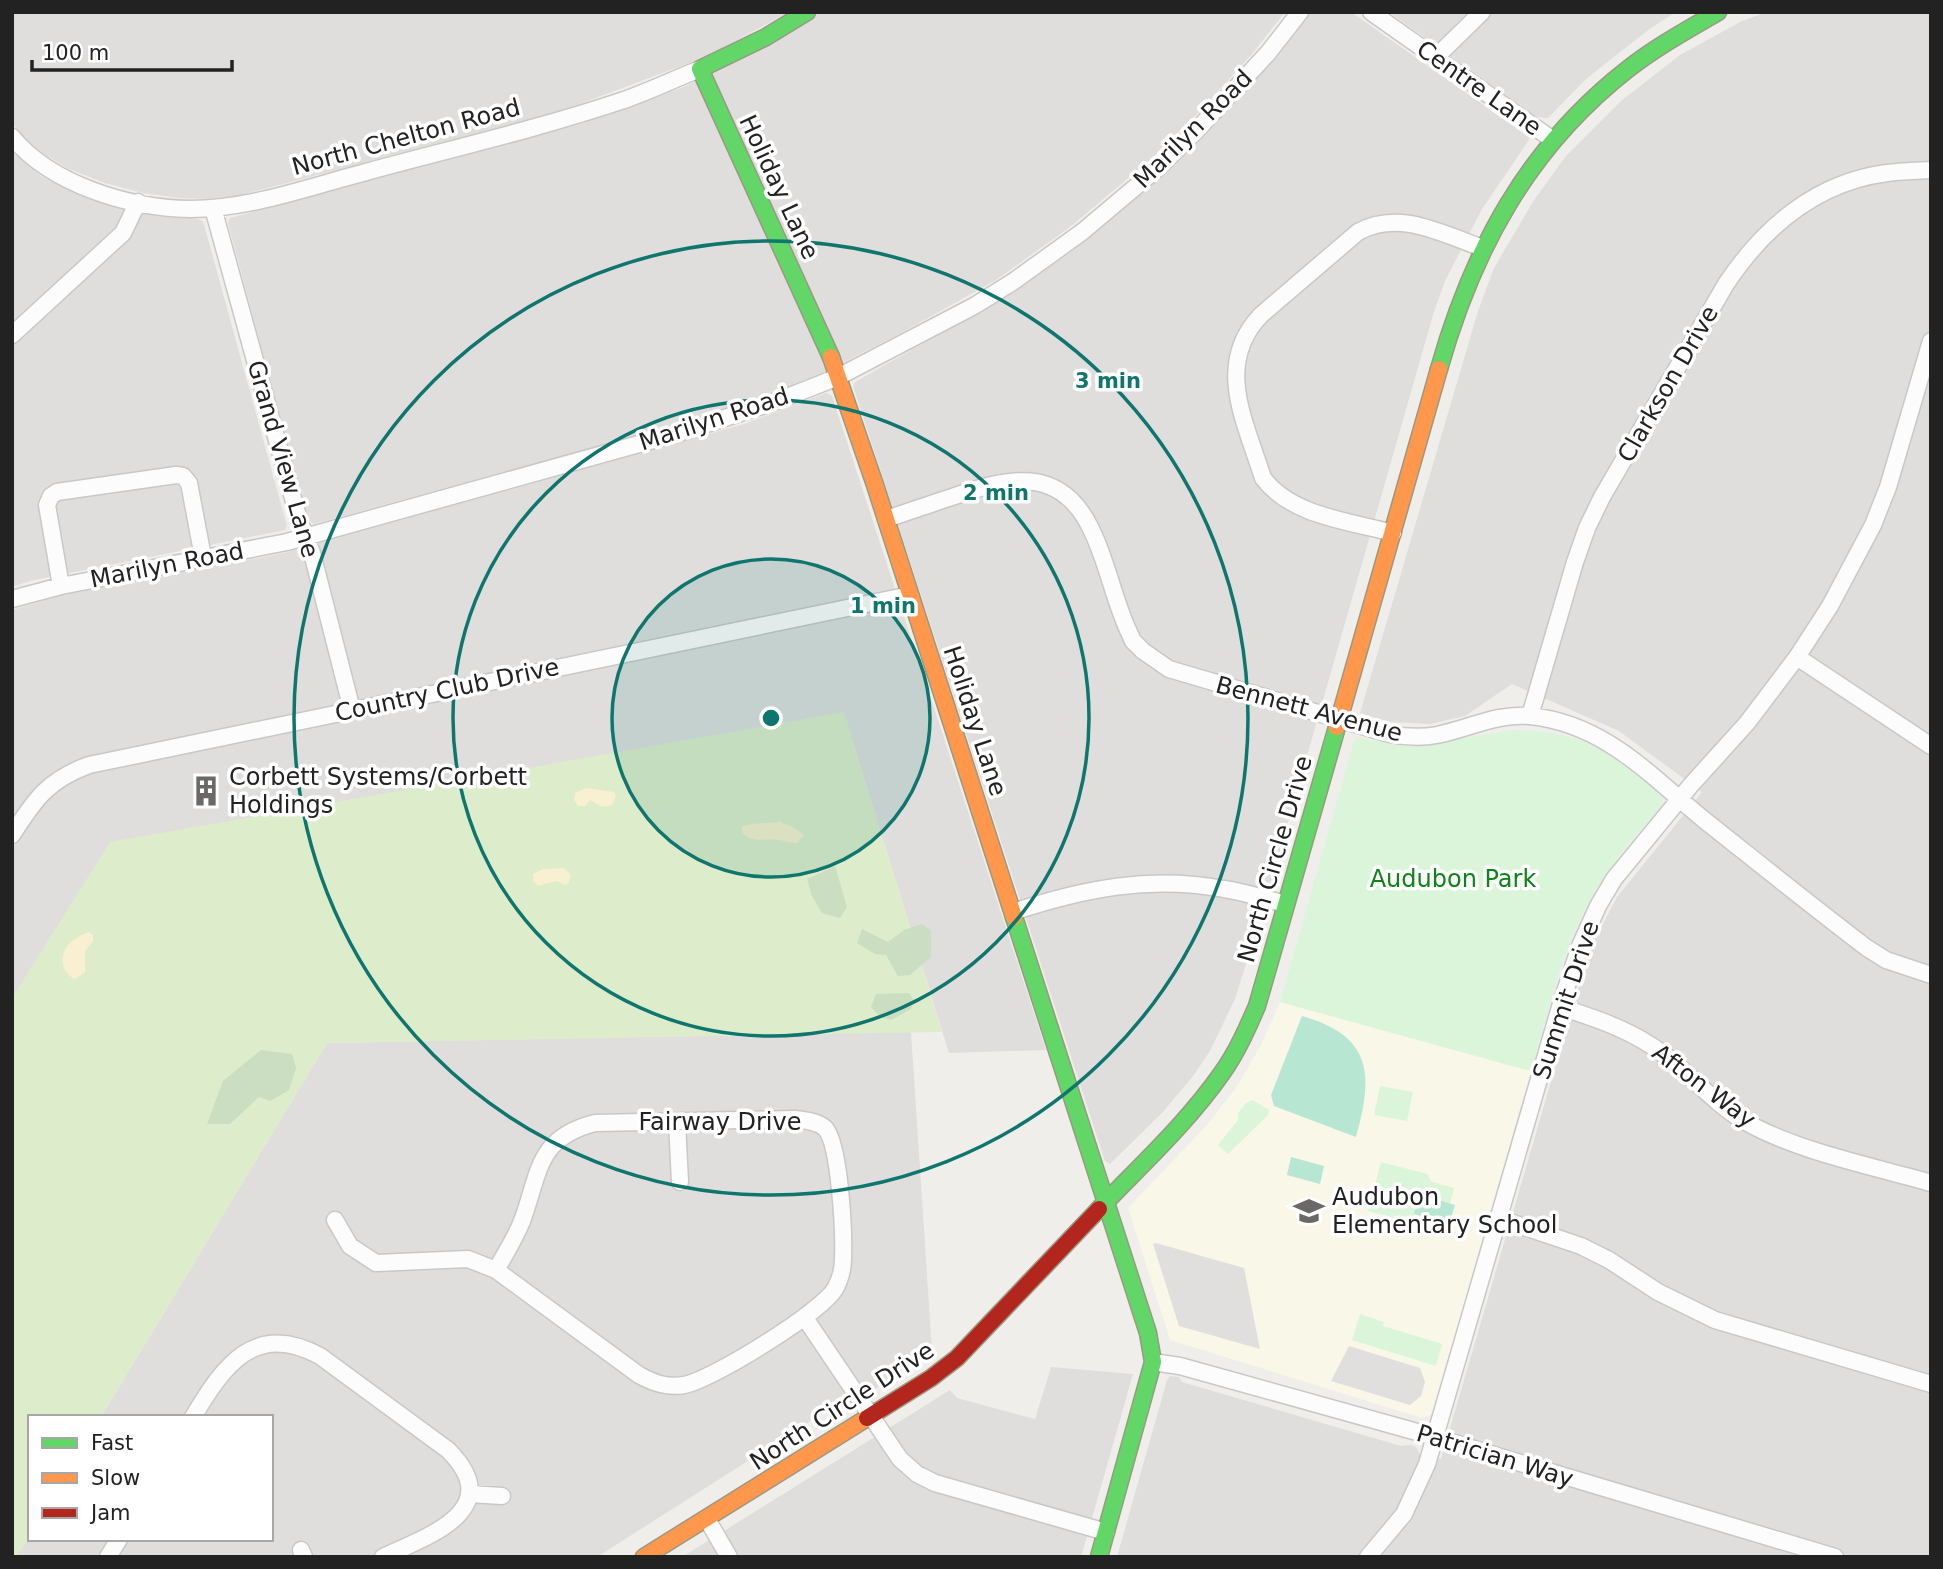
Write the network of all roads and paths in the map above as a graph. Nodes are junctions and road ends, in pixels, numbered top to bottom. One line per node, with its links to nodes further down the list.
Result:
1 (807, 12): 7 (main road, North Chelton Road)
2 (1300, 12): 16 (street, Marilyn Road)
3 (1371, 12): 6 (street, Centre Lane)
4 (1482, 12): 6 (street)
5 (1718, 12): 9 (main road, North Circle Drive)
6 (1435, 58): 9 (street, Centre Lane)
7 (700, 69): 12 (street, North Chelton Road); 16 (main road, Holiday Lane)
8 (12, 137): 11 (street, North Chelton Road)
9 (1553, 140): 13 (main road, North Circle Drive)
10 (1931, 170): 26 (street, Clarkson Drive)
11 (138, 202): 12 (street, North Chelton Road); 14 (street)
12 (213, 208): 19 (street, Grand View Lane)
13 (1483, 248): 18 (main road, North Circle Drive); 18 (street)
14 (12, 335)
15 (1931, 341): 24 (street, Summit Drive)
16 (838, 377): 17 (main road, Holiday Lane); 19 (street, Marilyn Road)
17 (886, 519): 22 (main road, Holiday Lane); 27 (street, Bennett Avenue)
18 (1393, 533): 27 (main road, North Circle Drive)
19 (306, 536): 20 (street, Marilyn Road); 25 (street, Grand View Lane)
20 (203, 557): 21 (street, Marilyn Road); 21 (street)
21 (61, 586): 23 (street, Marilyn Road)
22 (910, 595): 25 (street, Country Club Drive); 32 (main road, Holiday Lane)
23 (12, 599)
24 (1797, 657): 28 (street); 29 (street, Summit Drive)
25 (352, 710): 30 (street, Country Club Drive)
26 (1530, 716): 27 (street, Bennett Avenue); 29 (street, Bennett Avenue)
27 (1338, 720): 31 (main road, North Circle Drive)
28 (1931, 746)
29 (1679, 799): 33 (street, Bennett Avenue); 34 (street, Summit Drive)
30 (12, 835)
31 (1286, 904): 32 (street); 38 (main road, North Circle Drive)
32 (1013, 912): 38 (main road, Holiday Lane)
33 (1931, 975)
34 (1560, 1007): 37 (street, Afton Way); 39 (street, Summit Drive)
35 (677, 1122): 36 (street); 41 (street, Fairway Drive); 42 (street, Fairway Drive)
36 (680, 1182)
37 (1931, 1183)
38 (1108, 1202): 43 (main road, Holiday Lane); 46 (main road, North Circle Drive)
39 (1498, 1218): 44 (street); 47 (street, Summit Drive)
40 (335, 1220): 41 (street, Fairway Drive)
41 (496, 1270): 42 (street, Fairway Drive)
42 (805, 1318): 46 (street)
43 (1153, 1362): 47 (street, Patrician Way); 51 (main road)
44 (1931, 1384)
45 (194, 1415): 48 (street)
46 (871, 1415): 50 (main road, North Circle Drive); 51 (street)
47 (1435, 1438): 58 (street, Summit Drive); 59 (street, Patrician Way)
48 (469, 1494): 49 (street); 54 (street)
49 (502, 1496)
50 (707, 1519): 55 (main road, North Circle Drive); 56 (street)
51 (1106, 1532): 57 (main road)
52 (118, 1541): 53 (street)
53 (108, 1557)
54 (383, 1557)
55 (644, 1557)
56 (729, 1557)
57 (1099, 1557)
58 (1368, 1557)
59 (1835, 1557)

